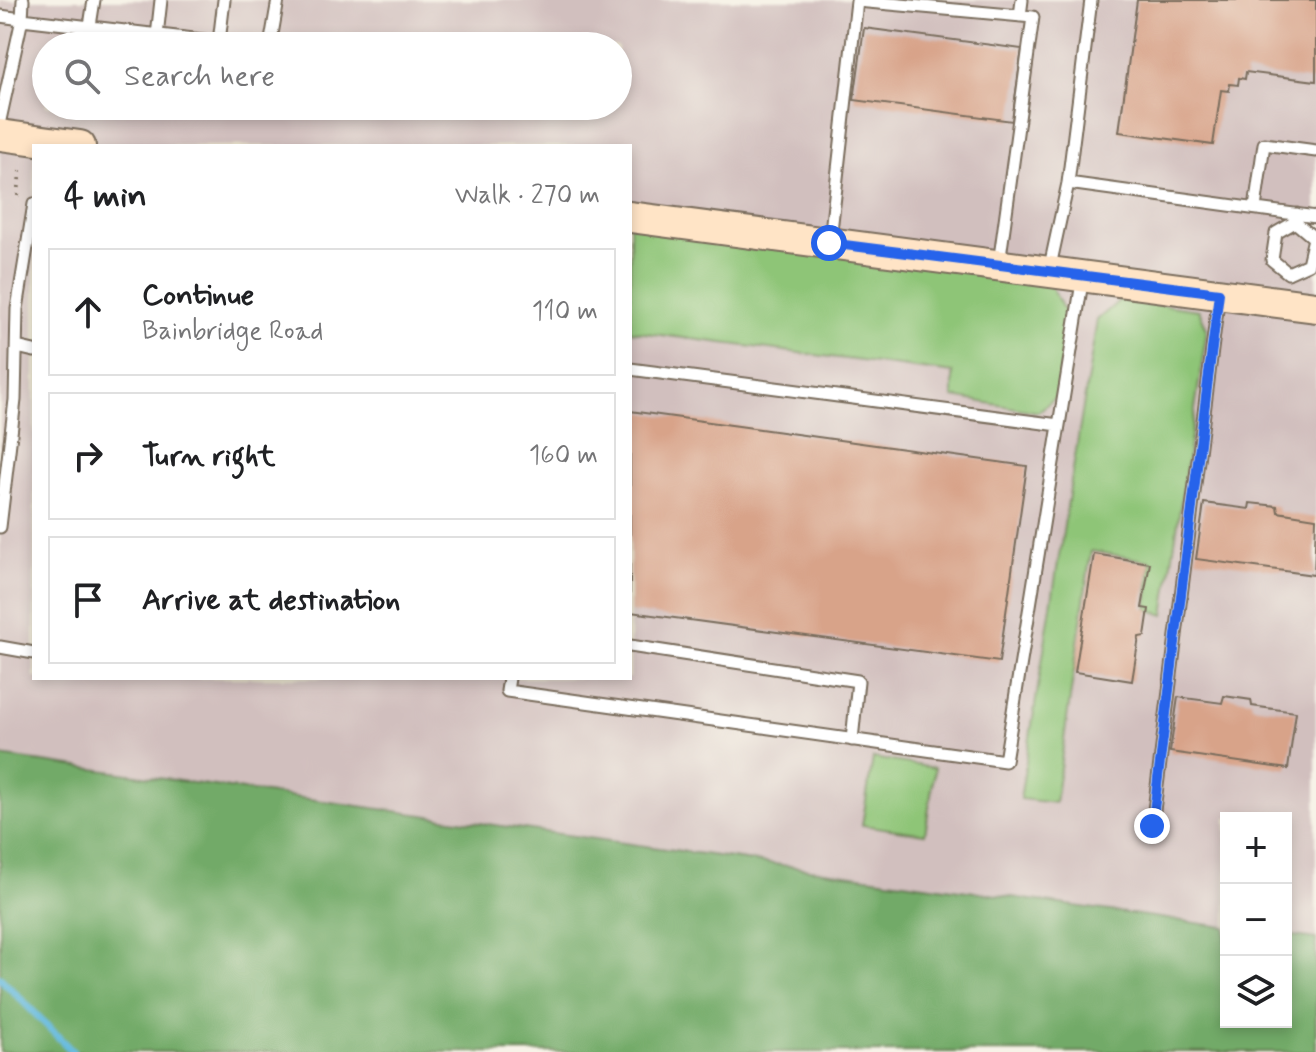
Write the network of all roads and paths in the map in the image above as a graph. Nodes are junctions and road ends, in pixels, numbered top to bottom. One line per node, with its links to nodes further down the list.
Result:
1 (23, 0): 11 (lane)
2 (94, 0): 12 (lane)
3 (161, 0): 14 (lane)
4 (224, 0): 15 (lane)
5 (278, 0): 16 (lane)
6 (1022, 0): 10 (lane)
7 (1091, 0): 21 (lane)
8 (877, 1): 10 (lane); 27 (lane)
9 (0, 16): 11 (lane)
10 (1020, 16): 28 (lane)
11 (22, 19): 12 (lane); 17 (lane)
12 (90, 26): 13 (lane)
13 (130, 32)
14 (157, 32)
15 (220, 32)
16 (272, 32)
17 (0, 120)
18 (0, 135): 19 (street)
19 (42, 144)
20 (1316, 151): 22 (lane)
21 (1068, 183): 22 (lane); 29 (lane)
22 (1255, 208): 26 (lane)
23 (32, 216): 34 (lane)
24 (632, 217): 27 (street)
25 (1316, 217): 26 (lane)
26 (1296, 218): 31 (lane); 31 (lane)
27 (829, 243): 28 (street)
28 (999, 265): 29 (street)
29 (1049, 271): 30 (street)
30 (1083, 276): 32 (street); 37 (lane)
31 (1285, 288): 32 (street); 33 (street)
32 (1219, 293): 44 (lane)
33 (1316, 307)
34 (17, 347): 35 (lane); 38 (lane)
35 (32, 351)
36 (632, 369): 37 (lane)
37 (1059, 425): 43 (lane)
38 (0, 527)
39 (632, 646): 43 (lane)
40 (0, 647): 41 (lane)
41 (32, 653)
42 (509, 680): 43 (lane)
43 (852, 740)
44 (1152, 826)

